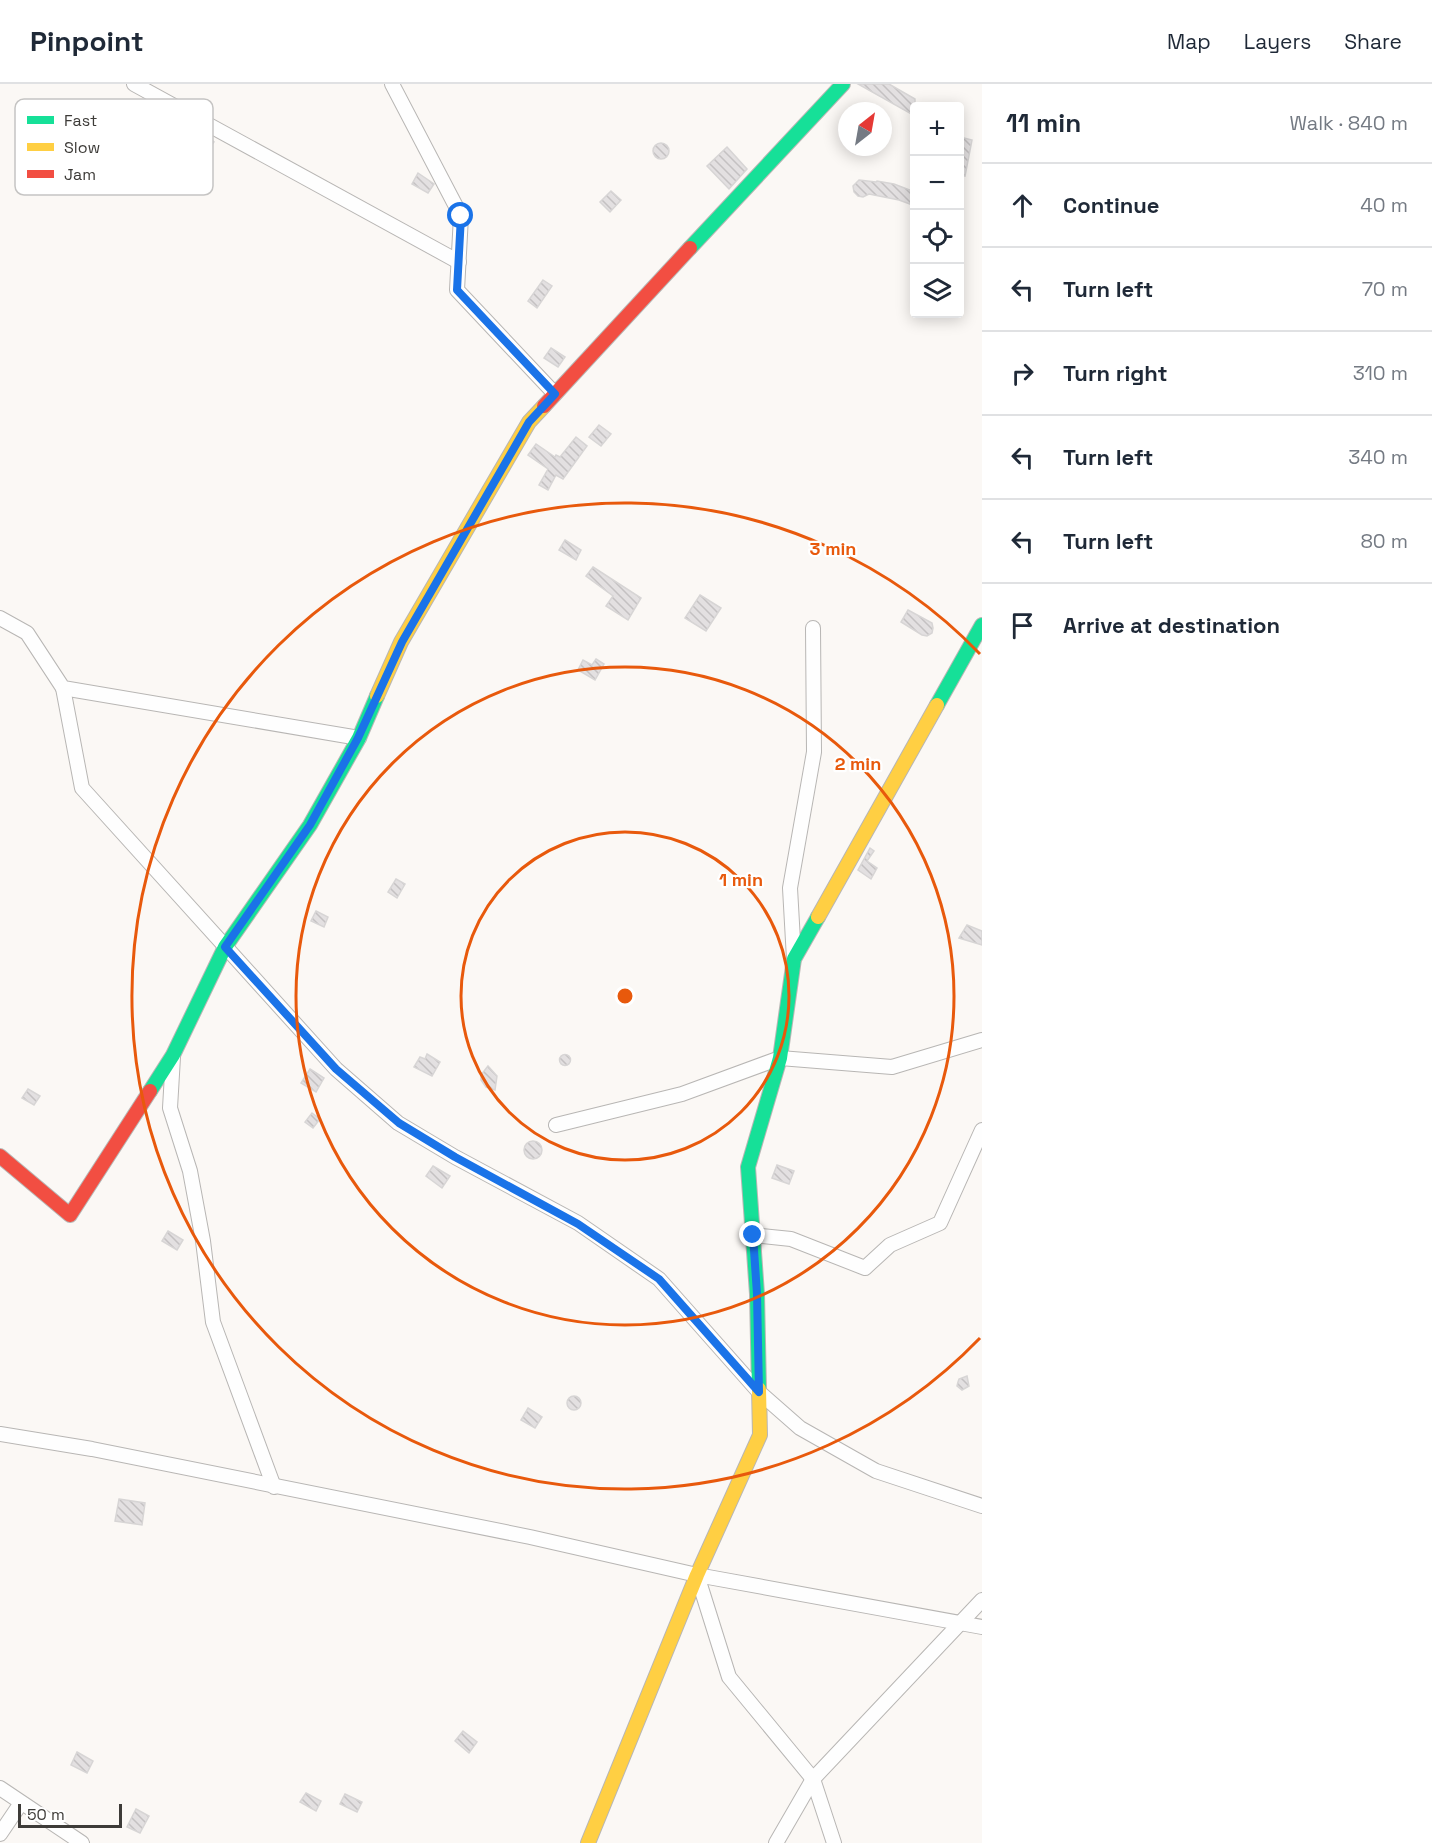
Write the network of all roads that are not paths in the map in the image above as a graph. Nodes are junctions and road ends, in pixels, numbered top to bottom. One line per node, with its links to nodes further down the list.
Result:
1 (134, 84): 4 (street)
2 (392, 84): 6 (street)
3 (843, 84): 7 (street)
4 (161, 99)
5 (213, 127): 6 (street)
6 (459, 262): 7 (street)
7 (555, 394): 12 (street)
8 (0, 618): 11 (street)
9 (982, 625): 14 (street)
10 (813, 628): 14 (street)
11 (63, 688): 12 (street); 13 (street)
12 (358, 738): 13 (street)
13 (225, 947): 16 (street); 22 (street)
14 (794, 959): 17 (street)
15 (982, 1040): 17 (street)
16 (173, 1055): 20 (street); 24 (street)
17 (780, 1058): 18 (street); 21 (street)
18 (556, 1125)
19 (982, 1130): 21 (street)
20 (0, 1156)
21 (753, 1235): 22 (street)
22 (759, 1392): 25 (street); 26 (street)
23 (0, 1434): 24 (street)
24 (274, 1487): 26 (street)
25 (982, 1506)
26 (697, 1575): 28 (street); 30 (street); 35 (street)
27 (982, 1600): 28 (street)
28 (960, 1624): 29 (street); 30 (street)
29 (982, 1627)
30 (813, 1779): 36 (street); 37 (street)
31 (0, 1788): 32 (street)
32 (21, 1803): 33 (street); 34 (street)
33 (0, 1834)
34 (82, 1843)
35 (588, 1843)
36 (776, 1843)
37 (834, 1843)

